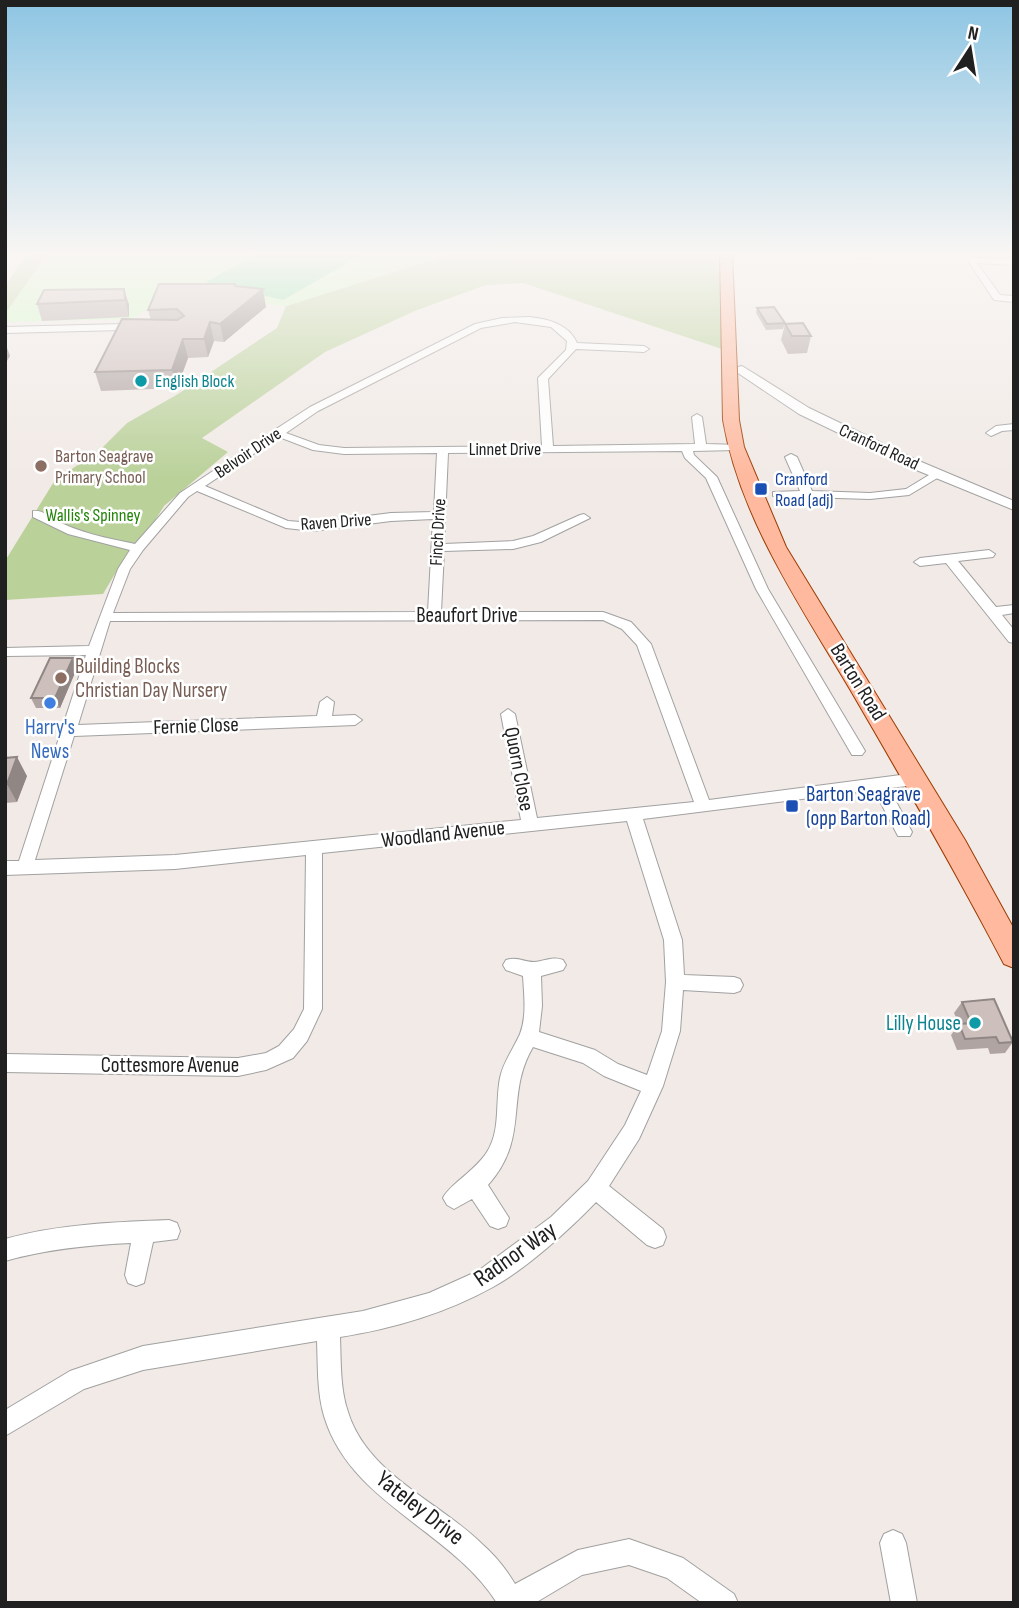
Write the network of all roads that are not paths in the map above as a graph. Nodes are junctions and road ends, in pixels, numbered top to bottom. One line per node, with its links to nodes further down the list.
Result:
1 (121, 327): 6 (street)
2 (123, 327): 7 (street)
3 (480, 327): 13 (street, Belvoir Drive)
4 (553, 327): 8 (street, Belvoir Drive)
5 (729, 327): 10 (main road, Barton Road)
6 (5, 330)
7 (149, 334)
8 (573, 346): 9 (street); 17 (street)
9 (644, 349)
10 (740, 375): 15 (main road, Barton Road); 20 (street, Cranford Road)
11 (696, 417): 16 (street, Barton Road)
12 (1014, 427): 14 (street)
13 (277, 433): 18 (street, Linnet Drive); 21 (street, Belvoir Drive)
14 (991, 433)
15 (736, 447): 16 (street, Linnet Drive); 46 (main road, Barton Road)
16 (694, 448): 17 (street, Linnet Drive); 45 (street, Barton Road)
17 (548, 449): 18 (street, Linnet Drive)
18 (443, 450): 26 (street, Finch Drive)
19 (791, 457): 22 (street)
20 (938, 474): 22 (street); 24 (street, Cranford Road)
21 (197, 487): 26 (street, Raven Drive); 28 (street, Belvoir Drive)
22 (807, 493): 23 (street)
23 (777, 494)
24 (1014, 506)
25 (37, 514): 28 (street)
26 (440, 515): 29 (street, Finch Drive)
27 (584, 518): 29 (street)
28 (138, 548): 36 (street, Belvoir Drive)
29 (438, 548): 35 (street, Finch Drive)
30 (989, 554): 31 (street)
31 (950, 559): 32 (street); 34 (street)
32 (920, 562)
33 (1014, 609): 34 (street)
34 (992, 612): 37 (street)
35 (434, 615): 36 (street, Beaufort Drive); 48 (street, Beaufort Drive)
36 (105, 617): 38 (street, Belvoir Drive)
37 (1014, 639)
38 (94, 650): 39 (street); 44 (street, Belvoir Drive)
39 (5, 652)
40 (327, 702): 43 (street)
41 (508, 714): 50 (street, Quorn Close)
42 (355, 720): 43 (street, Fernie Close)
43 (324, 721): 44 (street, Fernie Close)
44 (67, 731): 53 (street, Belvoir Drive)
45 (857, 751)
46 (916, 779): 47 (street, Woodland Avenue); 55 (main road, Barton Road)
47 (879, 784): 48 (street, Woodland Avenue); 51 (street)
48 (704, 807): 49 (street, Woodland Avenue)
49 (633, 814): 50 (street, Woodland Avenue); 59 (street, Radnor Way)
50 (530, 825): 52 (street, Woodland Avenue)
51 (904, 832)
52 (314, 847): 53 (street, Woodland Avenue); 62 (street, Cottesmore Avenue)
53 (25, 867): 54 (street, Woodland Avenue)
54 (5, 868)
55 (1014, 956)
56 (512, 965): 58 (street)
57 (557, 965): 58 (street)
58 (533, 970): 61 (street)
59 (676, 982): 60 (street); 63 (street, Radnor Way)
60 (734, 985)
61 (528, 1037): 63 (street); 64 (street)
62 (5, 1063)
63 (653, 1086): 65 (street, Radnor Way)
64 (476, 1186): 66 (street); 67 (street)
65 (595, 1188): 70 (street); 73 (street, Radnor Way)
66 (454, 1198)
67 (498, 1218)
68 (169, 1231): 69 (street)
69 (144, 1234): 71 (street); 72 (street)
70 (654, 1237)
71 (5, 1250)
72 (136, 1275)
73 (328, 1326): 74 (street, Radnor Way); 76 (street, Yateley Drive)
74 (5, 1424)
75 (893, 1543): 78 (street)
76 (512, 1602): 77 (street)
77 (725, 1603)
78 (904, 1603)

